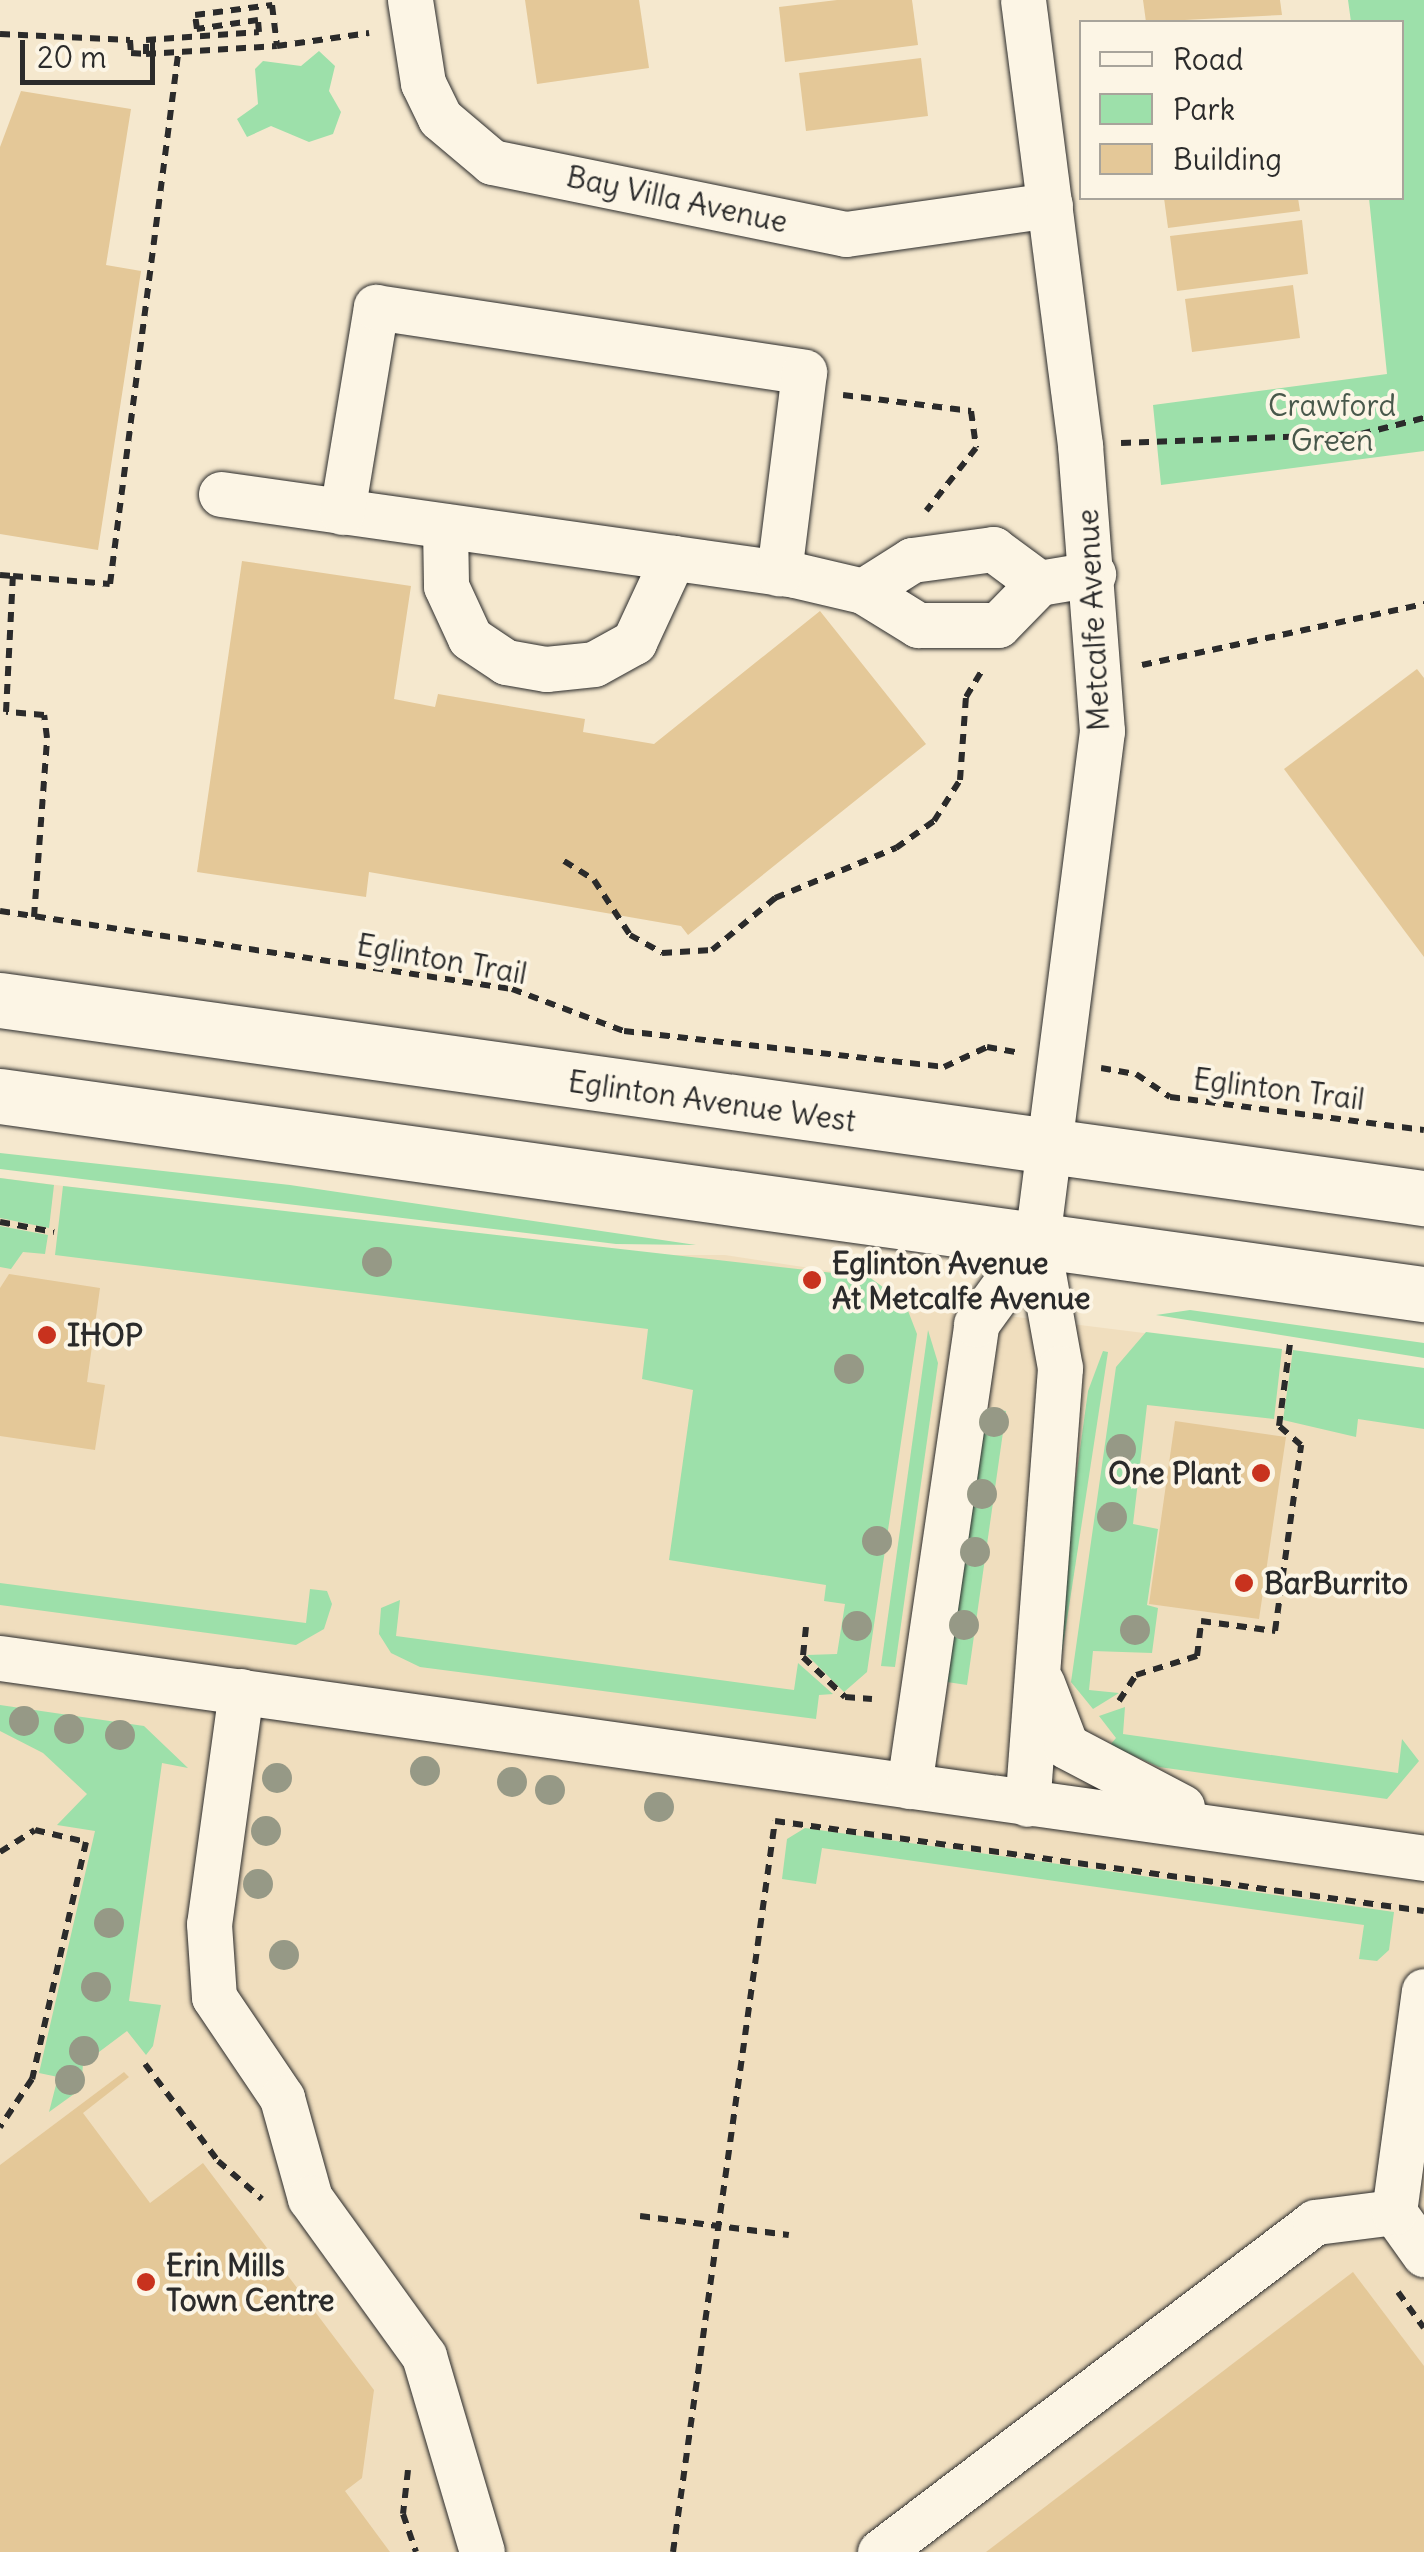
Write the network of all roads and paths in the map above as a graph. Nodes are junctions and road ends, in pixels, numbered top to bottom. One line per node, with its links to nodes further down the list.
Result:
1 (1023, 0): 7 (street, Metcalfe Avenue)
2 (411, 12): 4 (path); 7 (street, Bay Villa Avenue)
3 (0, 34): 5 (path)
4 (277, 46): 5 (path); 6 (path)
5 (146, 54): 6 (path)
6 (178, 55): 19 (path)
7 (1050, 205): 10 (street, Metcalfe Avenue)
8 (801, 390): 12 (street); 15 (path); 16 (street)
9 (1424, 418): 10 (path)
10 (1080, 444): 17 (street, Metcalfe Avenue)
11 (221, 494): 12 (street)
12 (342, 512): 13 (street)
13 (445, 526): 14 (street); 14 (street)
14 (673, 558): 16 (street)
15 (912, 560): 20 (street); 21 (street)
16 (779, 573): 21 (street)
17 (1094, 574): 20 (street); 24 (street, Metcalfe Avenue)
18 (0, 575): 19 (path)
19 (13, 576): 27 (path)
20 (1039, 583): 21 (street)
21 (863, 592)
22 (1424, 604): 24 (path)
23 (994, 662): 25 (path)
24 (1100, 673): 33 (street, Metcalfe Avenue)
25 (564, 861)
26 (0, 911): 27 (path, Eglinton Trail)
27 (34, 917): 29 (path, Eglinton Trail)
28 (0, 1000): 33 (main road, Eglinton Avenue West)
29 (987, 1047)
30 (1136, 1074): 32 (path, Eglinton Trail)
31 (0, 1096): 37 (main road)
32 (1424, 1130)
33 (1050, 1148): 34 (main road, Eglinton Avenue West); 37 (street, Metcalfe Avenue)
34 (1424, 1198)
35 (0, 1222): 36 (path)
36 (54, 1232)
37 (1038, 1240): 38 (main road); 42 (street); 46 (street)
38 (1424, 1294)
39 (1290, 1344): 45 (path)
40 (806, 1627): 44 (path)
41 (0, 1658): 43 (street)
42 (1038, 1658): 47 (street); 48 (street)
43 (242, 1690): 46 (street); 63 (street)
44 (872, 1699)
45 (1119, 1701)
46 (909, 1786): 47 (street)
47 (1026, 1804): 48 (street)
48 (1240, 1830): 50 (street)
49 (0, 1852): 54 (path)
50 (1424, 1858)
51 (1424, 1911): 58 (path)
52 (1424, 1991): 55 (street)
53 (145, 2064): 56 (path)
54 (0, 2127)
55 (1394, 2212): 60 (street); 65 (street)
56 (274, 2213)
57 (640, 2216): 58 (path)
58 (718, 2226): 59 (path); 64 (path)
59 (789, 2235)
60 (1424, 2254)
61 (410, 2461): 62 (path)
62 (416, 2552)
63 (482, 2552)
64 (673, 2552)
65 (880, 2552)

